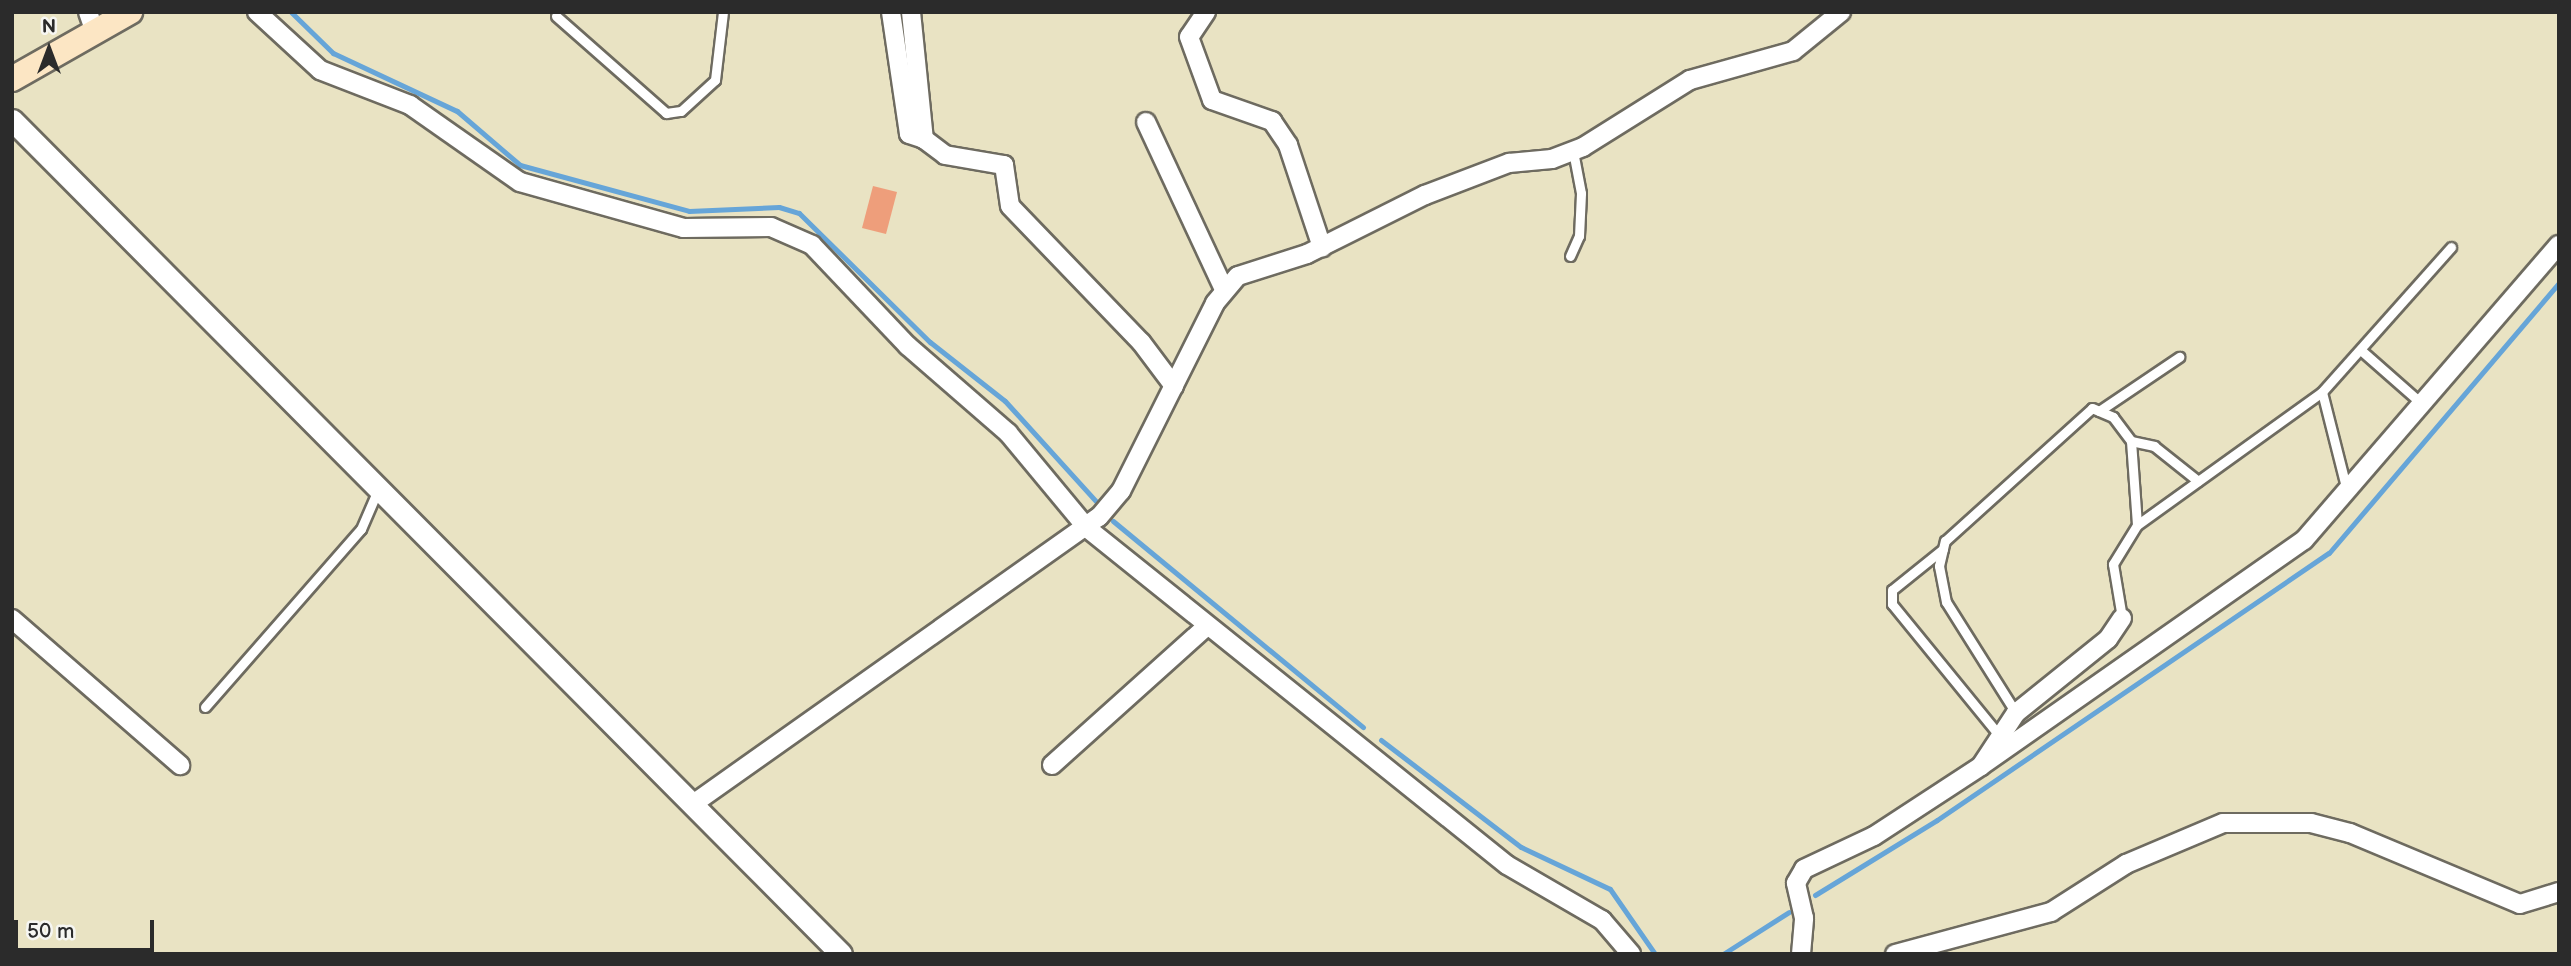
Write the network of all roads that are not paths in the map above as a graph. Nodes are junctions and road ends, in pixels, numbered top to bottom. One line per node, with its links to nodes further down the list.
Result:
1 (130, 12): 9 (main road)
2 (257, 12): 31 (street)
3 (723, 12): 8 (lane)
4 (891, 12): 13 (street)
5 (911, 12): 13 (street)
6 (1206, 12): 16 (street)
7 (1841, 12): 14 (street)
8 (556, 16)
9 (91, 22): 10 (main road)
10 (12, 79)
11 (12, 120): 28 (street)
12 (1146, 122): 19 (street)
13 (924, 139): 22 (street)
14 (1573, 151): 16 (street); 18 (lane)
15 (2559, 245): 24 (street)
16 (1322, 247): 19 (street)
17 (2451, 247): 20 (lane)
18 (1570, 256)
19 (1224, 289): 22 (street)
20 (2363, 352): 23 (lane); 24 (lane)
21 (2179, 358): 25 (lane)
22 (1174, 386): 31 (street)
23 (2322, 392): 27 (lane); 29 (lane)
24 (2425, 406): 29 (street)
25 (2099, 411): 26 (lane); 32 (lane)
26 (2131, 440): 27 (lane); 30 (lane)
27 (2198, 481): 30 (lane)
28 (377, 492): 36 (lane); 42 (street)
29 (2347, 493): 41 (street)
30 (2137, 525): 33 (lane)
31 (1087, 528): 35 (street); 42 (street)
32 (1944, 548): 37 (lane); 38 (lane)
33 (2122, 618): 37 (street)
34 (12, 619): 39 (street)
35 (1207, 626): 40 (street); 45 (street)
36 (205, 707)
37 (2016, 713): 38 (street)
38 (1998, 734): 41 (street)
39 (180, 765)
40 (1052, 765)
41 (1981, 766): 46 (street)
42 (693, 804): 44 (street)
43 (2559, 892): 47 (street)
44 (841, 954)
45 (1631, 954)
46 (1801, 954)
47 (1895, 954)

